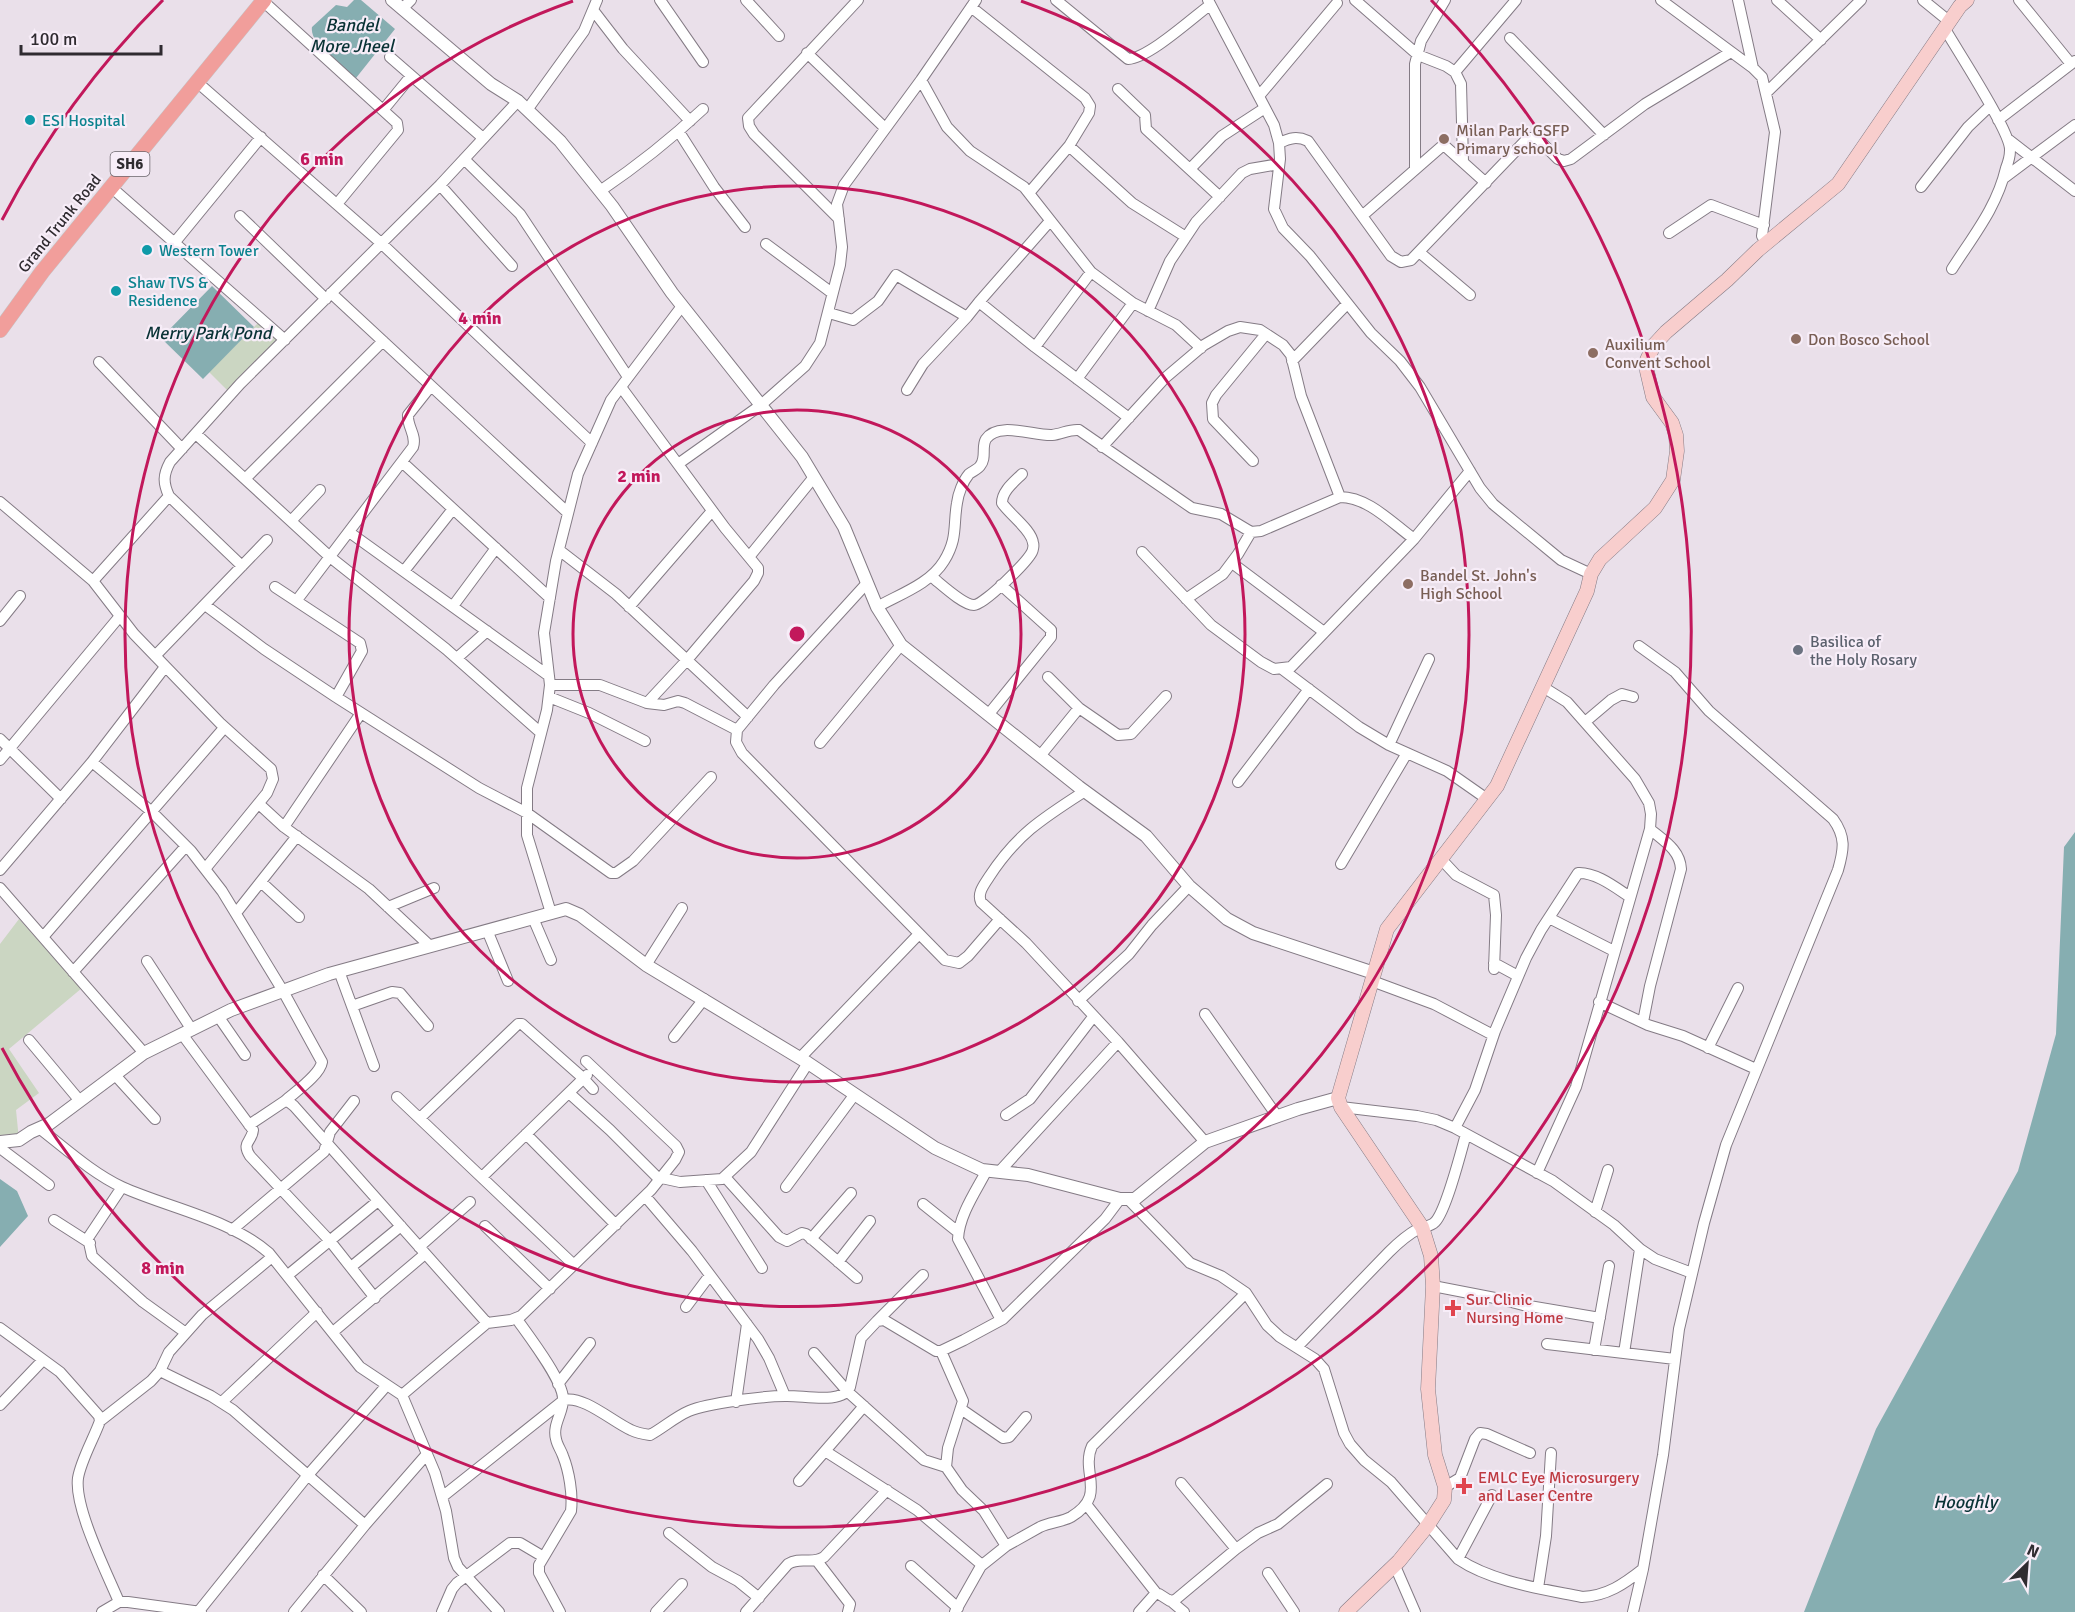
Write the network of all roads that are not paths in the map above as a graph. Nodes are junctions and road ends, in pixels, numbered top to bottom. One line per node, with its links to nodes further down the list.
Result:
1 (392, 0): 19 (street)
2 (660, 0): 30 (street)
3 (746, 0): 23 (street)
4 (858, 0): 27 (street)
5 (1056, 0): 17 (street)
6 (1355, 0): 28 (street)
7 (1444, 0): 28 (street)
8 (1516, 0): 33 (street)
9 (1661, 0): 26 (street)
10 (1738, 0): 32 (street)
11 (1777, 0): 25 (street)
12 (1861, 0): 25 (street)
13 (1923, 0): 22 (street)
14 (1967, 0): 22 (main road)
15 (2019, 0): 31 (street)
16 (263, 1): 36 (main road, Grand Trunk Road / SH6); 42 (street)
17 (1209, 2): 39 (street)
18 (1337, 3): 39 (street)
19 (406, 4): 40 (street)
20 (974, 4): 35 (street); 56 (street)
21 (595, 5): 45 (street); 47 (street)
22 (1947, 25): 41 (street); 83 (main road)
23 (779, 36)
24 (1510, 38): 51 (street)
25 (1821, 39): 38 (street)
26 (1731, 52): 32 (street); 51 (street)
27 (807, 53): 49 (street); 75 (street)
28 (1418, 55): 33 (street); 61 (street)
29 (390, 57): 34 (street)
30 (704, 62)
31 (2073, 62): 46 (street)
32 (1754, 68): 38 (street)
33 (1455, 72): 59 (street)
34 (411, 76): 42 (street); 53 (street)
35 (921, 80): 49 (street); 70 (street)
36 (197, 82): 52 (street); 66 (main road, Grand Trunk Road / SH6)
37 (1118, 89): 62 (street)
38 (1766, 93): 77 (street)
39 (1259, 96): 43 (street)
40 (518, 101): 45 (street); 53 (street)
41 (1990, 106): 46 (street); 67 (street)
42 (384, 108): 72 (street)
43 (1265, 108): 55 (street); 62 (street)
44 (703, 109): 47 (street)
45 (527, 110): 68 (street)
46 (1998, 120): 54 (street)
47 (690, 121): 50 (street)
48 (2075, 125): 57 (street)
49 (885, 128): 75 (street)
50 (679, 132): 68 (street); 78 (street)
51 (1604, 135): 64 (street)
52 (261, 137): 72 (street); 81 (street)
53 (483, 138): 58 (street)
54 (2009, 140): 57 (street); 63 (street)
55 (1279, 142): 60 (street); 74 (street)
56 (1069, 146): 70 (street); 80 (street)
57 (2032, 158): 63 (street); 69 (street)
58 (464, 159): 65 (street); 107 (street)
59 (1463, 162): 61 (street); 64 (street)
60 (1279, 164): 71 (street); 94 (street)
61 (1415, 168): 74 (street)
62 (1190, 169): 71 (street)
63 (2004, 178): 87 (street)
64 (1486, 183): 85 (street)
65 (440, 185): 82 (street); 86 (street)
66 (111, 187): 81 (street); 99 (main road, Grand Trunk Road / SH6)
67 (1921, 187)
68 (600, 191): 95 (street)
69 (2075, 191)
70 (1029, 193): 76 (street)
71 (1220, 197): 80 (street)
72 (337, 204): 82 (street)
73 (240, 216): 91 (street)
74 (1362, 216): 85 (street)
75 (839, 219): 89 (street)
76 (1050, 221): 88 (street); 92 (street)
77 (1764, 225): 79 (street); 83 (street)
78 (745, 227)
79 (1669, 233)
80 (1186, 237): 96 (street)
81 (175, 242): 101 (street)
82 (381, 243): 91 (street); 115 (street)
83 (1767, 243): 145 (main road)
84 (766, 244): 89 (street)
85 (1419, 252): 90 (street)
86 (512, 266)
87 (1952, 269)
88 (1091, 272): 93 (street); 103 (street)
89 (832, 293): 97 (street)
90 (1470, 295)
91 (328, 296): 101 (street); 102 (street)
92 (979, 302): 98 (street); 103 (street)
93 (1133, 303): 96 (street); 108 (street)
94 (1347, 304): 105 (street); 121 (street)
95 (682, 306): 107 (street); 112 (street)
96 (1148, 310): 104 (street)
97 (829, 313): 98 (street); 112 (street)
98 (967, 317): 111 (street)
99 (0, 330)
100 (1266, 334): 104 (street); 105 (street); 118 (street)
101 (285, 340): 114 (street)
102 (383, 341): 109 (street); 124 (street)
103 (1035, 347): 108 (street)
104 (1201, 348): 113 (street)
105 (1292, 361): 127 (street)
106 (99, 362): 117 (street)
107 (628, 377): 110 (street)
108 (1077, 379): 113 (street)
109 (431, 386): 119 (street); 131 (street)
110 (621, 387): 115 (street); 120 (street)
111 (907, 390)
112 (760, 405): 120 (street); 123 (street)
113 (1129, 418): 116 (street)
114 (195, 434): 117 (street); 124 (street)
115 (592, 443): 131 (street)
116 (1102, 447): 134 (street); 146 (street)
117 (183, 449): 126 (street)
118 (1253, 461)
119 (402, 462): 129 (street); 133 (street)
120 (678, 464): 130 (street)
121 (1470, 471): 135 (street); 145 (street)
122 (1022, 474): 149 (street)
123 (814, 477): 141 (street); 148 (street)
124 (245, 479): 132 (street)
125 (320, 490): 132 (street)
126 (169, 496): 143 (street); 147 (street)
127 (1340, 497): 134 (street); 135 (street)
128 (0, 502): 147 (street)
129 (453, 509): 137 (street); 144 (street)
130 (712, 511): 141 (street); 157 (street)
131 (568, 513): 138 (street)
132 (291, 521): 140 (street)
133 (349, 532): 140 (street); 144 (street)
134 (1251, 532): 142 (street)
135 (1414, 539): 162 (street)
136 (267, 540): 143 (street)
137 (496, 548): 152 (street); 156 (street)
138 (559, 550): 152 (street); 157 (street)
139 (1142, 552): 153 (street)
140 (330, 556): 154 (street); 166 (street)
141 (748, 557): 168 (street)
142 (1232, 563): 153 (street); 162 (street)
143 (242, 566): 155 (street)
144 (404, 571): 156 (street)
145 (1591, 574): 173 (main road)
146 (932, 577): 149 (street); 158 (street)
147 (93, 580): 159 (street)
148 (867, 583): 158 (street); 183 (street)
149 (1001, 585): 182 (street)
150 (275, 587): 154 (street)
151 (20, 596): 160 (street)
152 (550, 598): 172 (street)
153 (1186, 599): 170 (street)
154 (297, 600): 176 (street)
155 (204, 605): 165 (street); 176 (street)
156 (453, 606): 161 (street)
157 (630, 607): 168 (street)
158 (877, 607): 163 (street)
159 (120, 616): 165 (street); 192 (street)
160 (0, 621)
161 (487, 631): 166 (street); 172 (street)
162 (1324, 632): 170 (street)
163 (901, 645): 182 (street); 190 (street)
164 (1639, 646): 260 (street)
165 (155, 656): 169 (street)
166 (457, 658): 187 (street)
167 (1429, 658): 191 (street)
168 (687, 660): 179 (street); 183 (street)
169 (165, 667): 185 (street); 196 (street)
170 (1282, 669): 174 (street)
171 (1048, 677): 180 (street)
172 (550, 680): 177 (street); 179 (street)
173 (1543, 687): 184 (street); 201 (main road)
174 (1309, 689): 191 (street); 198 (street)
175 (1166, 696): 180 (street)
176 (336, 697): 181 (street)
177 (549, 697): 187 (street); 189 (street)
178 (1633, 697): 184 (street)
179 (647, 703): 186 (street)
180 (1079, 708): 194 (street)
181 (361, 713): 204 (street); 205 (street)
182 (988, 715): 194 (street)
183 (748, 717): 186 (street)
184 (1585, 722): 206 (street)
185 (224, 728): 202 (street); 203 (street)
186 (737, 730): 227 (street)
187 (542, 733): 204 (street)
188 (0, 739): 192 (street)
189 (645, 741)
190 (820, 743)
191 (1389, 745): 193 (street)
192 (10, 749): 195 (street); 200 (street)
193 (1407, 753): 201 (street); 210 (street)
194 (1040, 756): 199 (street)
195 (0, 760)
196 (92, 762): 200 (street); 203 (street)
197 (711, 777): 204 (street)
198 (1238, 783)
199 (1085, 791): 214 (street); 225 (street)
200 (61, 799): 212 (street)
201 (1487, 799): 209 (main road)
202 (259, 804): 205 (street); 211 (street)
203 (152, 812): 208 (street); 228 (street)
204 (527, 813): 221 (street)
205 (284, 827): 207 (street)
206 (1650, 829): 217 (street); 248 (street)
207 (297, 836): 213 (street); 218 (street)
208 (186, 846): 211 (street); 235 (street)
209 (1441, 859): 236 (street); 237 (main road)
210 (1341, 864)
211 (205, 869): 220 (street)
212 (0, 870)
213 (261, 882): 220 (street); 222 (street)
214 (1189, 886): 237 (street); 242 (street)
215 (434, 888): 218 (street)
216 (2, 894): 228 (street)
217 (1630, 897): 224 (street); 230 (street)
218 (388, 907): 229 (street)
219 (681, 908): 233 (street)
220 (236, 913): 240 (street)
221 (551, 913): 223 (street); 233 (street)
222 (299, 917)
223 (532, 918): 226 (street); 231 (street)
224 (1549, 918): 230 (street); 236 (street)
225 (1000, 919): 227 (street); 242 (street)
226 (487, 930): 229 (street); 238 (street)
227 (919, 934): 258 (street)
228 (43, 937): 235 (street)
229 (430, 946): 234 (street)
230 (1614, 951): 243 (street)
231 (551, 960)
232 (147, 961): 250 (street)
233 (646, 965): 241 (street)
234 (339, 971): 240 (street); 244 (street)
235 (73, 972): 256 (street)
236 (1518, 976): 251 (street)
237 (1373, 977): 251 (street); 270 (main road)
238 (508, 981)
239 (1738, 988): 255 (street)
240 (283, 991): 246 (street); 268 (street)
241 (704, 999): 252 (street); 258 (street)
242 (1078, 1000): 247 (street)
243 (1599, 1002): 248 (street); 286 (street)
244 (352, 1006): 249 (street); 259 (street)
245 (1205, 1014): 272 (street)
246 (218, 1016): 250 (street); 257 (street)
247 (1093, 1017): 254 (street); 271 (street)
248 (1643, 1023): 255 (street)
249 (428, 1026)
250 (187, 1032): 256 (street); 275 (street)
251 (1493, 1035): 277 (street)
252 (674, 1037)
253 (29, 1040): 267 (street)
254 (1118, 1042): 281 (street); 285 (street)
255 (1708, 1048): 260 (street)
256 (144, 1053): 261 (street)
257 (245, 1055)
258 (804, 1060): 265 (street); 288 (street)
259 (374, 1066)
260 (1756, 1069): 321 (street)
261 (115, 1075): 267 (street); 274 (street)
262 (583, 1078): 263 (street); 264 (street); 273 (street); 289 (street)
263 (593, 1089)
264 (569, 1093): 278 (street); 289 (street)
265 (855, 1094): 285 (street); 293 (street)
266 (397, 1097): 273 (street)
267 (80, 1101): 276 (street)
268 (285, 1101): 275 (street); 282 (street)
269 (354, 1101): 282 (street)
270 (1340, 1102): 272 (street); 277 (street); 307 (main road)
271 (1006, 1115)
272 (1277, 1116): 281 (street)
273 (420, 1118): 287 (street)
274 (155, 1119)
275 (249, 1125): 294 (street)
276 (39, 1128): 280 (street); 292 (street)
277 (1455, 1128): 279 (street)
278 (526, 1134): 287 (street); 304 (street)
279 (1467, 1134): 286 (street); 307 (street)
280 (0, 1142)
281 (1205, 1142): 297 (street)
282 (327, 1144): 294 (street); 298 (street)
283 (0, 1149): 291 (street)
284 (1608, 1170): 301 (street)
285 (993, 1171): 297 (street); 309 (street)
286 (1537, 1173): 301 (street)
287 (482, 1177): 317 (street)
288 (725, 1177): 290 (street); 310 (street)
289 (661, 1179): 290 (street); 296 (street)
290 (706, 1180): 320 (street)
291 (49, 1185)
292 (122, 1186): 308 (street); 312 (street)
293 (786, 1187)
294 (281, 1189): 308 (street); 311 (street)
295 (851, 1193): 310 (street)
296 (645, 1196): 304 (street); 323 (street)
297 (1124, 1199): 328 (street); 334 (street)
298 (378, 1201): 305 (street); 311 (street)
299 (470, 1202): 314 (street)
300 (923, 1204): 309 (street)
301 (1595, 1212): 313 (street)
302 (54, 1220): 312 (street)
303 (870, 1221): 316 (street)
304 (616, 1225): 317 (street)
305 (401, 1226): 314 (street); 319 (street)
306 (484, 1226): 327 (street)
307 (1422, 1227): 326 (main road); 343 (street)
308 (232, 1230): 315 (street)
309 (958, 1232): 334 (street)
310 (811, 1239): 316 (street)
311 (330, 1241): 319 (street); 322 (street)
312 (90, 1244): 340 (street)
313 (1640, 1249): 321 (street); 347 (street)
314 (422, 1250): 329 (street); 336 (street)
315 (272, 1257): 322 (street); 340 (street)
316 (838, 1262): 325 (street)
317 (574, 1264): 327 (street)
318 (1609, 1266): 333 (street)
319 (351, 1267): 329 (street)
320 (762, 1268)
321 (1692, 1273): 348 (street)
322 (288, 1275): 331 (street)
323 (710, 1275): 330 (street); 337 (street)
324 (923, 1275): 335 (street)
325 (856, 1278)
326 (1433, 1286): 333 (street); 373 (main road)
327 (550, 1288): 332 (street)
328 (1246, 1293): 343 (street); 377 (street)
329 (375, 1298): 339 (street)
330 (686, 1307)
331 (317, 1312): 339 (street); 357 (street)
332 (516, 1318): 336 (street); 352 (street)
333 (1600, 1318): 344 (street)
334 (1001, 1320): 345 (street)
335 (876, 1321): 345 (street); 353 (street)
336 (488, 1323): 354 (street)
337 (747, 1324): 355 (street); 358 (street)
338 (0, 1328): 349 (street)
339 (333, 1332): 351 (street)
340 (186, 1333): 350 (street)
341 (590, 1342): 352 (street)
342 (1546, 1344): 344 (street)
343 (1297, 1347): 379 (street)
344 (1594, 1350): 347 (street)
345 (940, 1351): 361 (street)
346 (814, 1353): 353 (street)
347 (1624, 1353): 348 (street)
348 (1675, 1359): 389 (street)
349 (43, 1360): 359 (street); 363 (street)
350 (160, 1371): 357 (street); 363 (street)
351 (387, 1384): 354 (street); 369 (street)
352 (558, 1384): 356 (street)
353 (848, 1392): 355 (street); 360 (street)
354 (402, 1395): 367 (street)
355 (784, 1396): 358 (street)
356 (564, 1400): 358 (street); 376 (street); 383 (street)
357 (222, 1402): 369 (street)
358 (736, 1402)
359 (0, 1405)
360 (864, 1406): 364 (street); 368 (street)
361 (962, 1409): 362 (street); 368 (street)
362 (1026, 1417)
363 (100, 1421): 398 (street)
364 (825, 1452): 370 (street); 374 (street)
365 (1530, 1453): 373 (street)
366 (1551, 1453): 394 (street)
367 (427, 1454): 376 (street); 378 (street)
368 (946, 1467): 381 (street)
369 (308, 1475): 378 (street); 401 (street)
370 (800, 1481)
371 (1181, 1483): 382 (street)
372 (1327, 1484): 382 (street)
373 (1445, 1487): 379 (main road)
374 (887, 1490): 385 (street); 386 (street)
375 (1492, 1496): 384 (street)
376 (442, 1497): 392 (street)
377 (1086, 1504): 381 (street); 395 (street)
378 (365, 1525): 391 (street)
379 (1428, 1525): 384 (street); 388 (main road)
380 (669, 1533): 396 (street)
381 (1006, 1546): 386 (street)
382 (1236, 1549): 397 (street)
383 (543, 1556): 392 (street); 407 (street)
384 (1458, 1559): 394 (street)
385 (817, 1561): 396 (street); 399 (street)
386 (982, 1565): 400 (street)
387 (911, 1566): 400 (street)
388 (1395, 1566): 413 (main road); 414 (street)
389 (1642, 1569): 394 (street); 415 (street)
390 (1268, 1573): 412 (street)
391 (323, 1575): 403 (street); 404 (street)
392 (466, 1577): 405 (street); 406 (street)
393 (682, 1584): 408 (street)
394 (1538, 1588)
395 (1157, 1594): 397 (street); 410 (street)
396 (759, 1598): 409 (street)
397 (1172, 1602): 411 (street)
398 (117, 1607): 401 (street); 402 (street)
399 (851, 1610)
400 (956, 1610)
401 (200, 1611)
402 (102, 1612)
403 (294, 1612)
404 (361, 1612)
405 (442, 1612)
406 (500, 1612)
407 (561, 1612)
408 (656, 1612)
409 (746, 1612)
410 (1139, 1612)
411 (1184, 1612)
412 (1294, 1612)
413 (1346, 1612)
414 (1415, 1612)
415 (1633, 1612)

